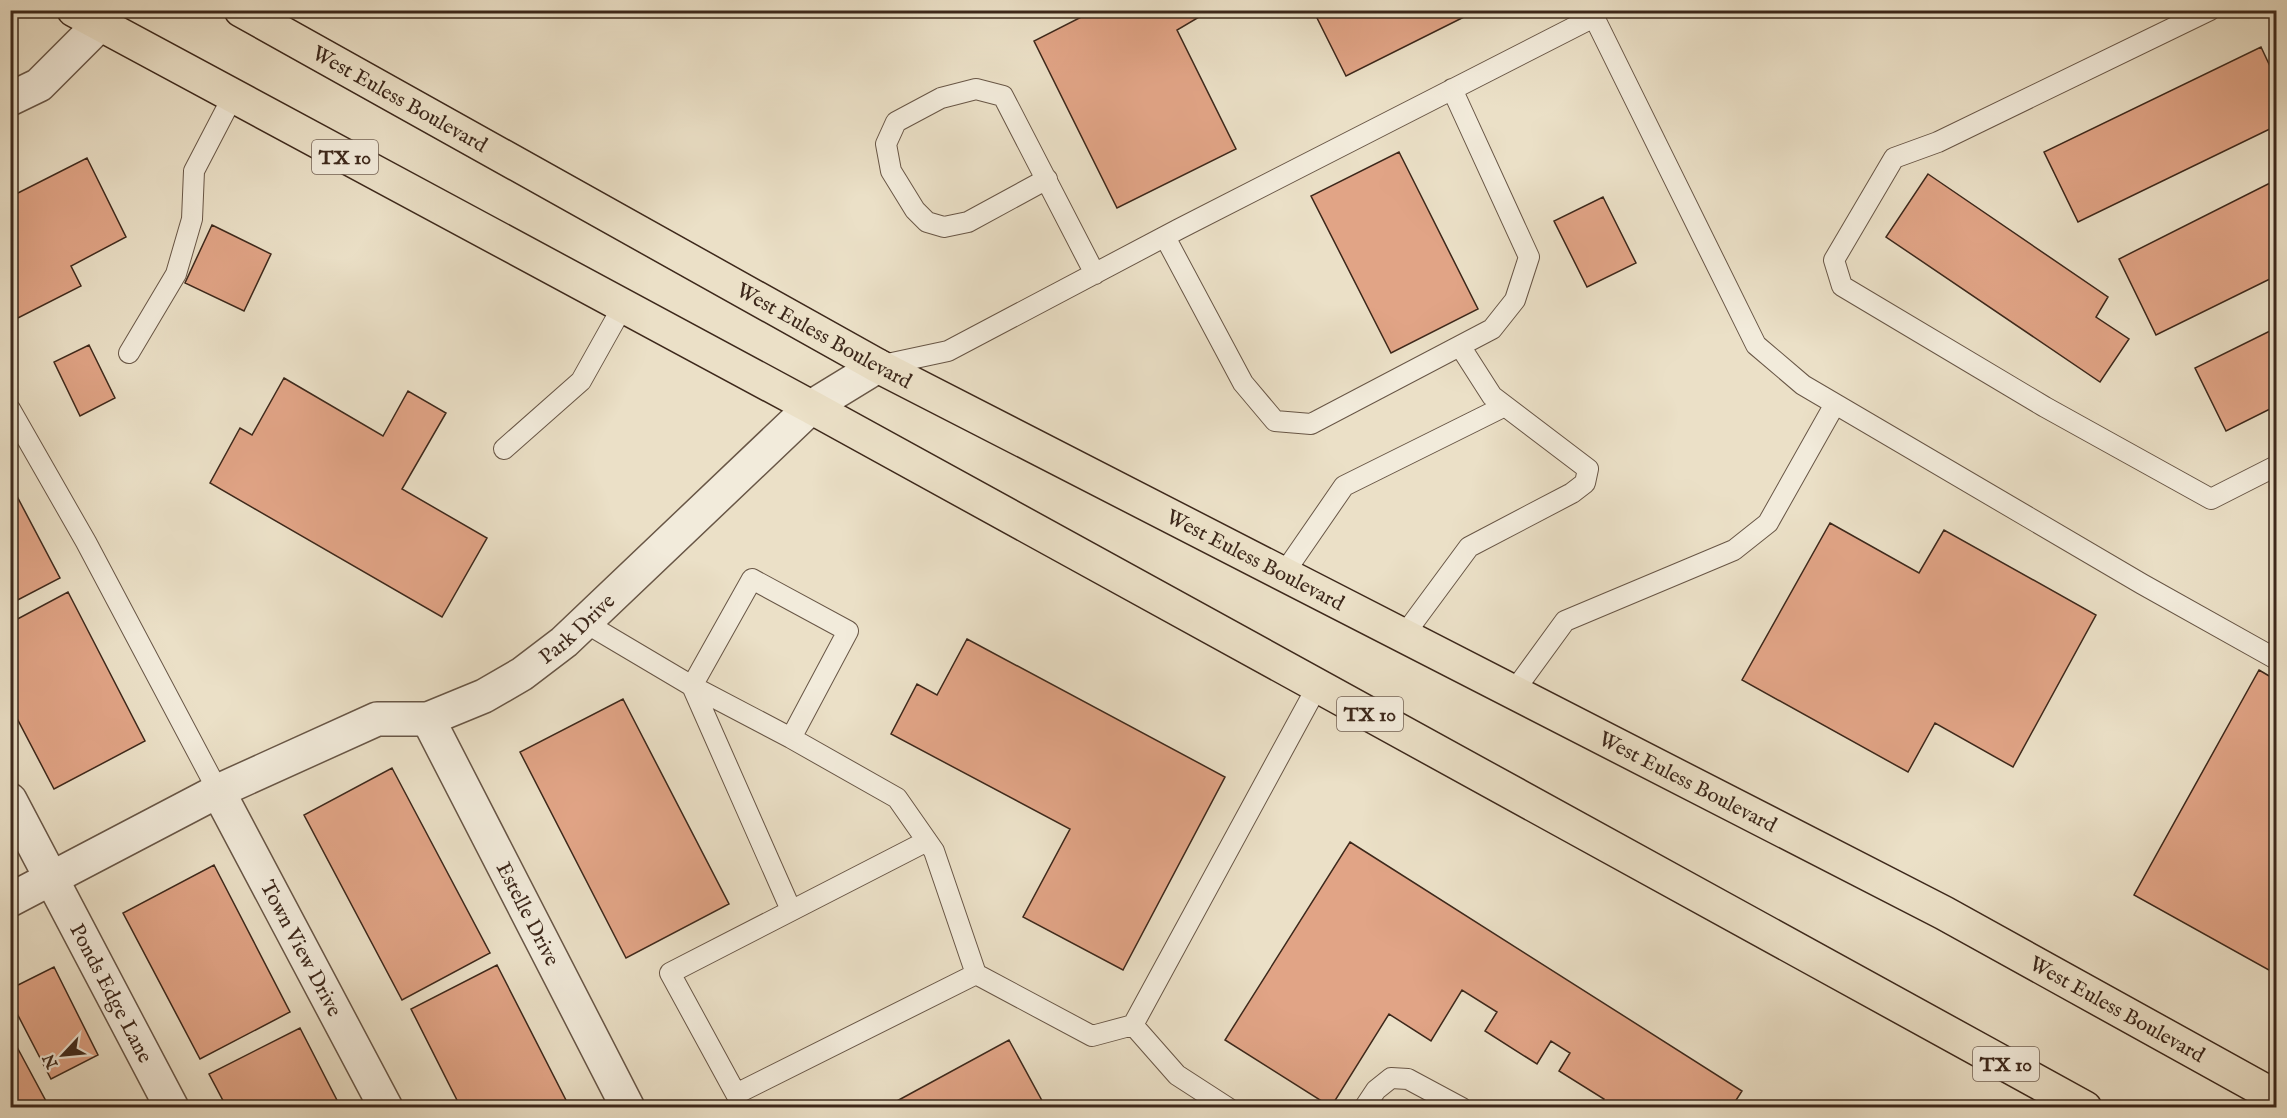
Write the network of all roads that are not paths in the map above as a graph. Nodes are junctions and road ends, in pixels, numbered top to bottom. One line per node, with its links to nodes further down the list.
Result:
1 (241, 10): 13 (main road, West Euless Boulevard)
2 (2210, 10): 19 (lane)
3 (93, 15): 5 (main road, TX 10); 6 (street)
4 (1452, 89): 8 (lane); 11 (lane); 14 (lane)
5 (233, 96): 10 (main road, TX 10); 12 (lane)
6 (10, 99)
7 (1047, 179): 7 (lane); 9 (lane)
8 (1165, 237): 9 (lane); 11 (lane)
9 (1095, 274): 13 (lane)
10 (622, 306): 16 (main road, TX 10); 18 (lane)
11 (1460, 346): 15 (lane)
12 (129, 353)
13 (878, 366): 16 (street, Park Drive); 20 (main road, West Euless Boulevard)
14 (1835, 404): 23 (lane); 26 (lane)
15 (1505, 406): 20 (lane); 22 (lane)
16 (811, 407): 21 (street, Park Drive); 24 (main road, TX 10)
17 (10, 409): 29 (lane)
18 (504, 449)
19 (2277, 466)
20 (1284, 573): 22 (main road, West Euless Boulevard)
21 (584, 622): 25 (lane); 27 (street, Park Drive)
22 (1404, 635): 26 (main road, West Euless Boulevard)
23 (2277, 659)
24 (1318, 685): 36 (lane); 44 (main road, TX 10)
25 (692, 686): 28 (lane); 28 (lane); 34 (lane)
26 (1514, 692): 37 (main road, West Euless Boulevard)
27 (428, 719): 29 (street, Park Drive); 40 (street, Estelle Drive)
28 (791, 738): 31 (lane)
29 (218, 791): 32 (street, Park Drive); 39 (street, Town View Drive)
30 (10, 800): 32 (street, Ponds Edge Lane)
31 (927, 841): 34 (lane); 35 (lane)
32 (50, 878): 33 (street, Park Drive); 38 (street, Ponds Edge Lane)
33 (10, 900)
34 (791, 910): 35 (lane)
35 (976, 974): 36 (lane)
36 (1133, 1025): 41 (lane)
37 (2277, 1097)
38 (172, 1107)
39 (386, 1107)
40 (628, 1107)
41 (1228, 1107)
42 (1364, 1107): 43 (lane)
43 (1462, 1107)
44 (2085, 1107)

